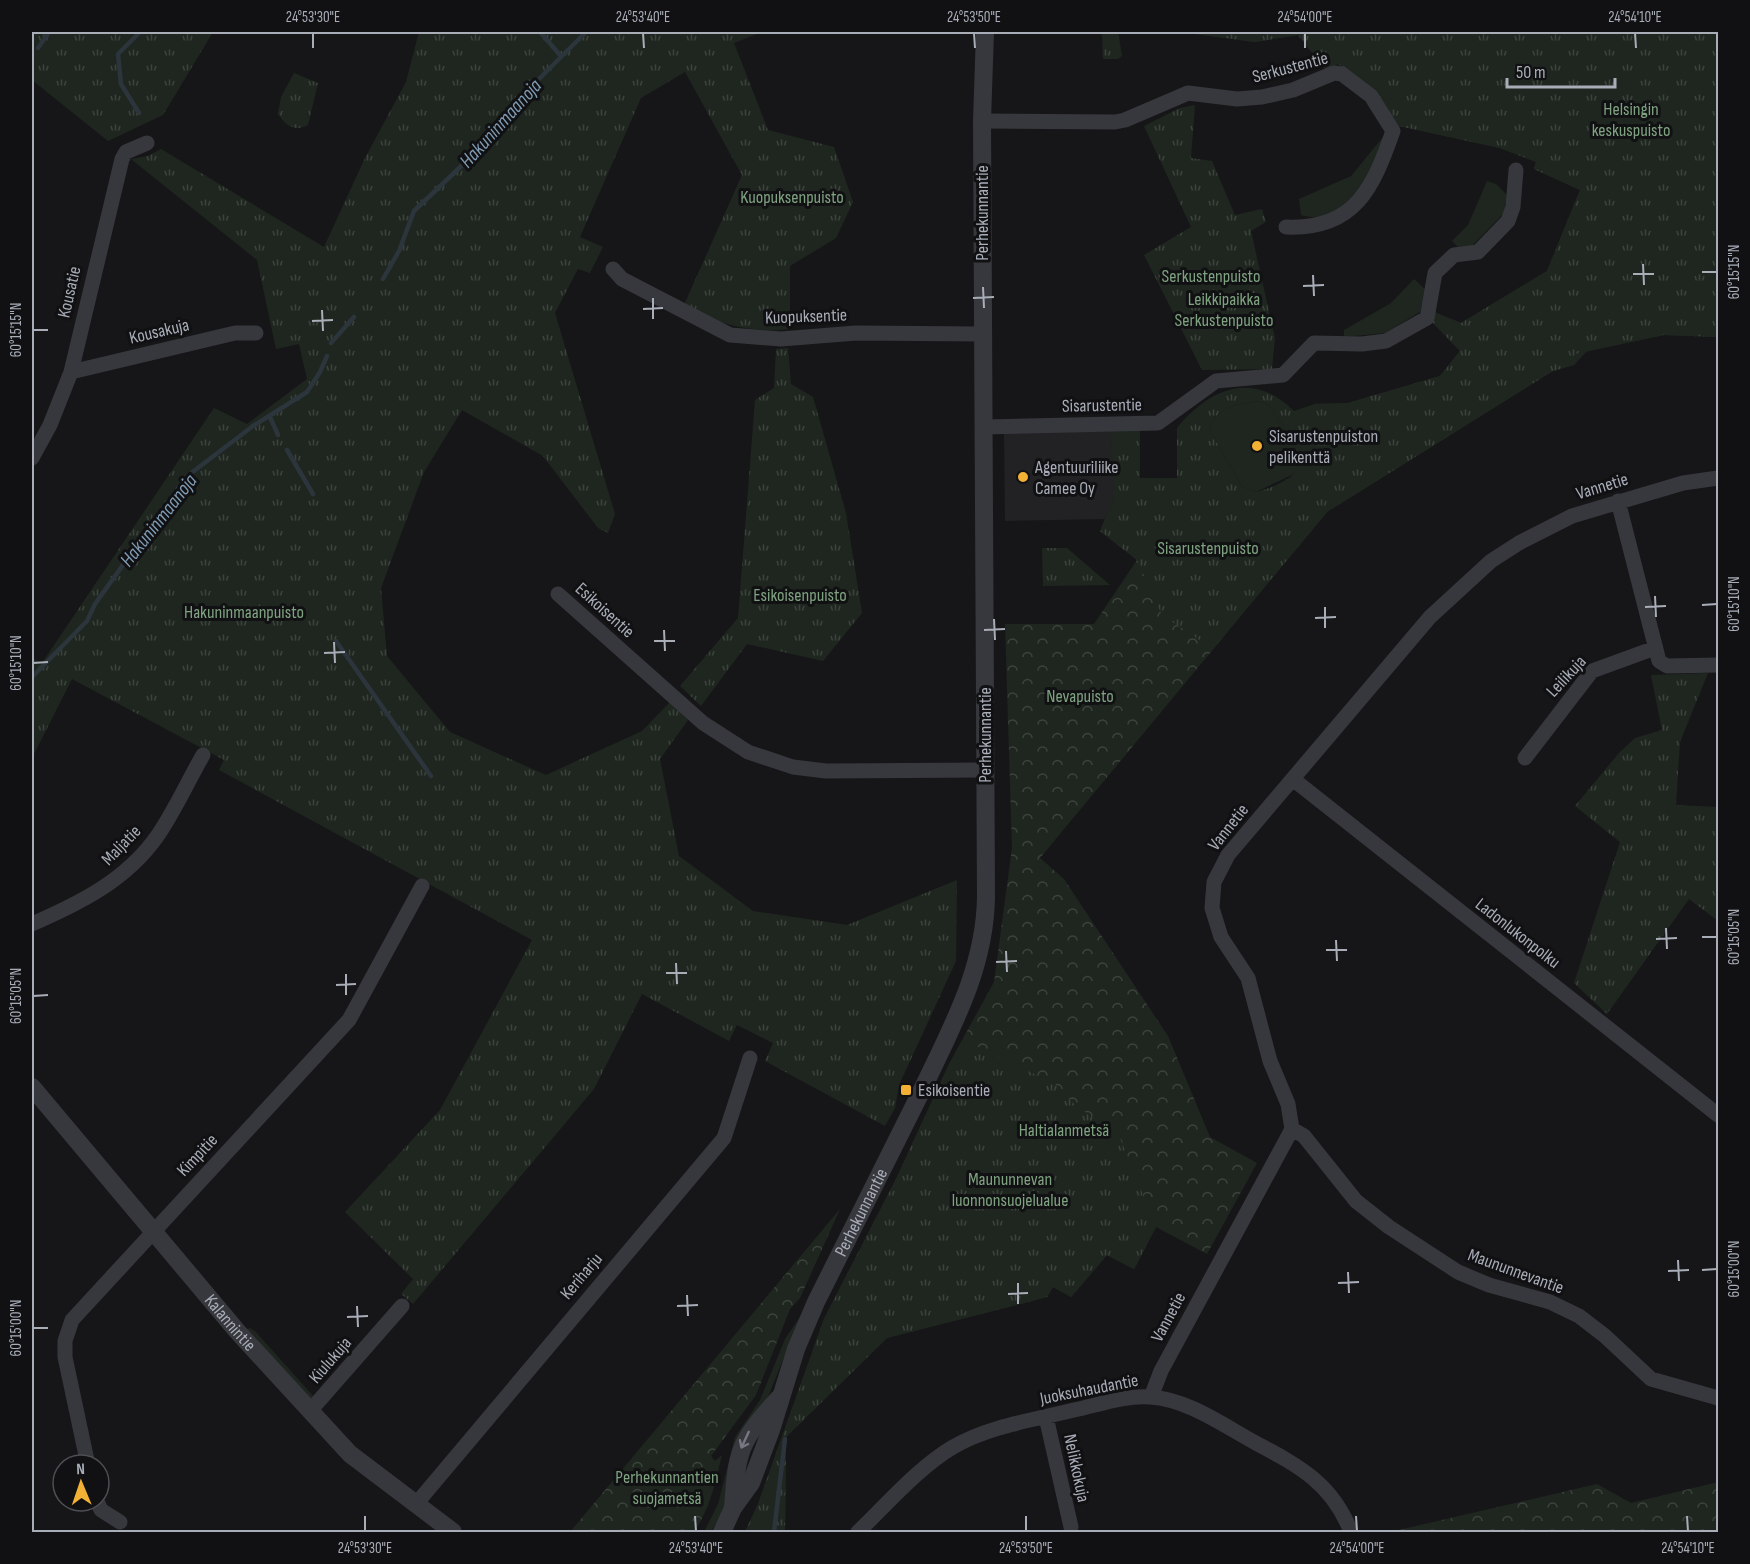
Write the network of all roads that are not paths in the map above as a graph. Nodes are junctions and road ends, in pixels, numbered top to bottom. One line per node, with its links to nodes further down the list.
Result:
1 (985, 32): 2 (street, Perhekunnantie)
2 (982, 121): 5 (street, Serkustentie); 8 (street, Perhekunnantie)
3 (147, 143): 9 (street, Kousatie)
4 (1516, 170): 10 (street, Sisarustentie)
5 (1286, 227)
6 (613, 269): 8 (street, Kuopuksentie)
7 (256, 333): 9 (street, Kousakuja)
8 (982, 334): 10 (street, Perhekunnantie)
9 (71, 372): 11 (street, Kousatie)
10 (984, 427): 19 (street, Perhekunnantie)
11 (32, 458)
12 (1719, 478): 13 (street, Vannetie)
13 (1618, 501): 15 (street); 20 (street, Vannetie)
14 (558, 594): 19 (street, Esikoisentie)
15 (1655, 648): 16 (street); 18 (street, Leilikuja)
16 (1719, 665)
17 (203, 755): 22 (street, Maljatie)
18 (1525, 758)
19 (985, 770): 39 (street, Perhekunnantie)
20 (1294, 780): 25 (street, Ladonlukonpolku); 26 (street, Vannetie)
21 (422, 886): 27 (street, Kimpitie)
22 (32, 924)
23 (750, 1058): 34 (street, Keriharju)
24 (32, 1087): 27 (street, Kalannintie)
25 (1719, 1116)
26 (1292, 1129): 29 (street, Vannetie); 30 (street, Maununnevantie)
27 (153, 1230): 31 (street, Kalannintie); 33 (street, Kimpitie)
28 (402, 1306): 31 (street, Kiulukuja)
29 (1151, 1397): 32 (street, Juoksuhaudantie); 41 (street, Juoksuhaudantie)
30 (1719, 1398)
31 (310, 1411): 34 (street, Kalannintie)
32 (1046, 1417): 37 (street, Nelikkokuja); 40 (street, Juoksuhaudantie)
33 (85, 1453)
34 (416, 1504): 38 (street, Kalannintie)
35 (106, 1513): 36 (street)
36 (120, 1522)
37 (1071, 1527)
38 (453, 1533)
39 (722, 1533)
40 (858, 1533)
41 (1351, 1533)

